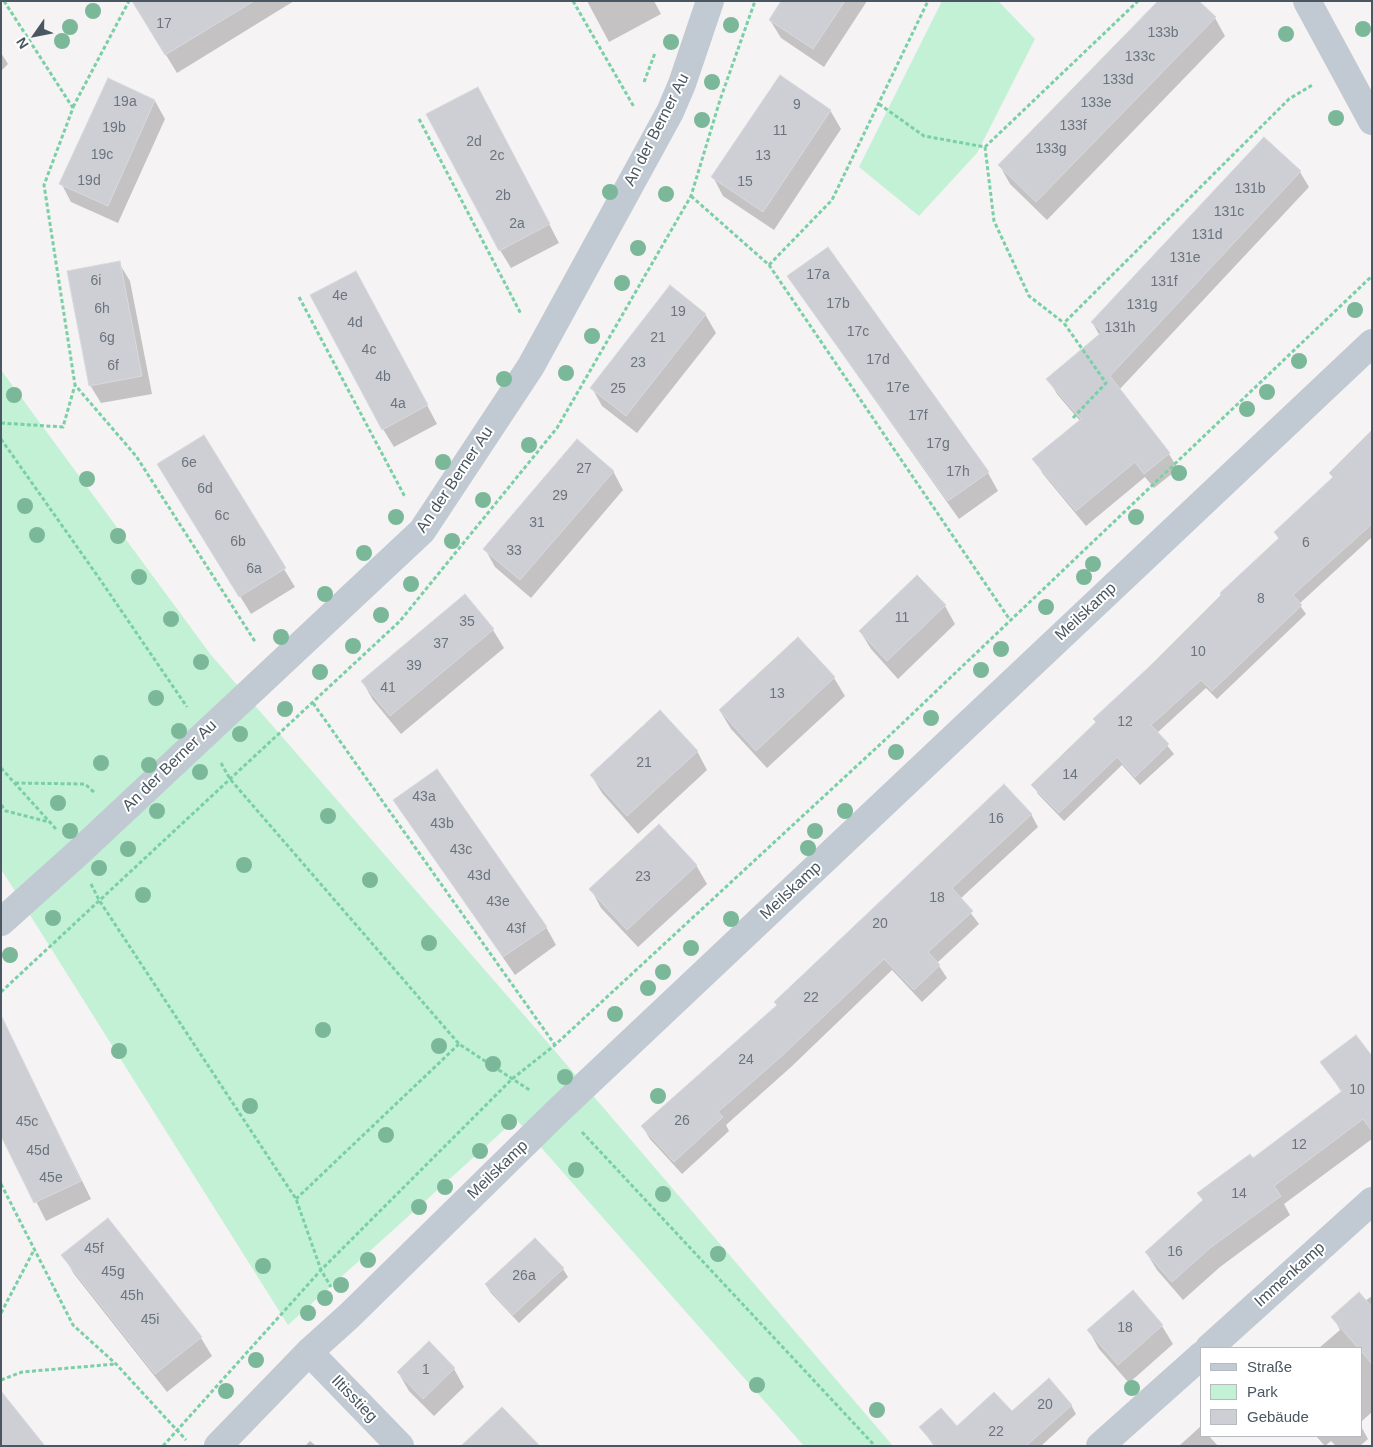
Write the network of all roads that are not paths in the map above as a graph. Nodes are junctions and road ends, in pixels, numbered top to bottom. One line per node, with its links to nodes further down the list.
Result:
1 (710, 1): 5 (street, An der Berner Au)
2 (1307, 1): 3 (street)
3 (1372, 121)
4 (1372, 343): 8 (street, Meilskamp)
5 (1, 922)
6 (1372, 1201): 7 (street, Immenkamp)
7 (1210, 1347)
8 (309, 1352): 10 (street, Meilskamp); 11 (street, Iltisstieg)
9 (1200, 1356): 12 (street)
10 (218, 1446)
11 (400, 1446)
12 (1100, 1446)

